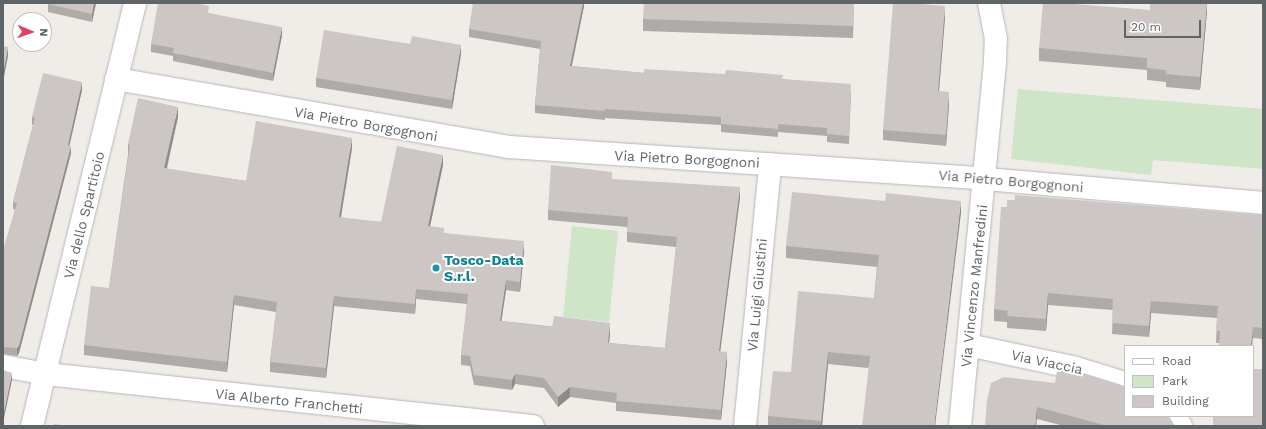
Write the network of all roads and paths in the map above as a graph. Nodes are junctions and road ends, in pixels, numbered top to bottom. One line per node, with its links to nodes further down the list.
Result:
1 (135, 3): 3 (street, Via dello Spartitoio)
2 (989, 3): 5 (street, Via Vincenzo Manfredini)
3 (116, 79): 4 (street, Via Pietro Borgognoni); 9 (street, Via dello Spartitoio)
4 (770, 164): 5 (street, Via Pietro Borgognoni); 14 (street, Via Luigi Giustini)
5 (984, 178): 6 (street, Via Pietro Borgognoni); 7 (street, Via Vincenzo Manfredini)
6 (1263, 203)
7 (968, 345): 10 (street, Via Viaccia); 15 (street, Via Vincenzo Manfredini)
8 (3, 366): 9 (street, Via Alberto Franchetti)
9 (46, 374): 12 (street, Via dello Spartitoio); 13 (street, Via Alberto Franchetti)
10 (1124, 383)
11 (1176, 417): 16 (street)
12 (32, 426)
13 (533, 426)
14 (745, 426)
15 (960, 426)
16 (1181, 426)

